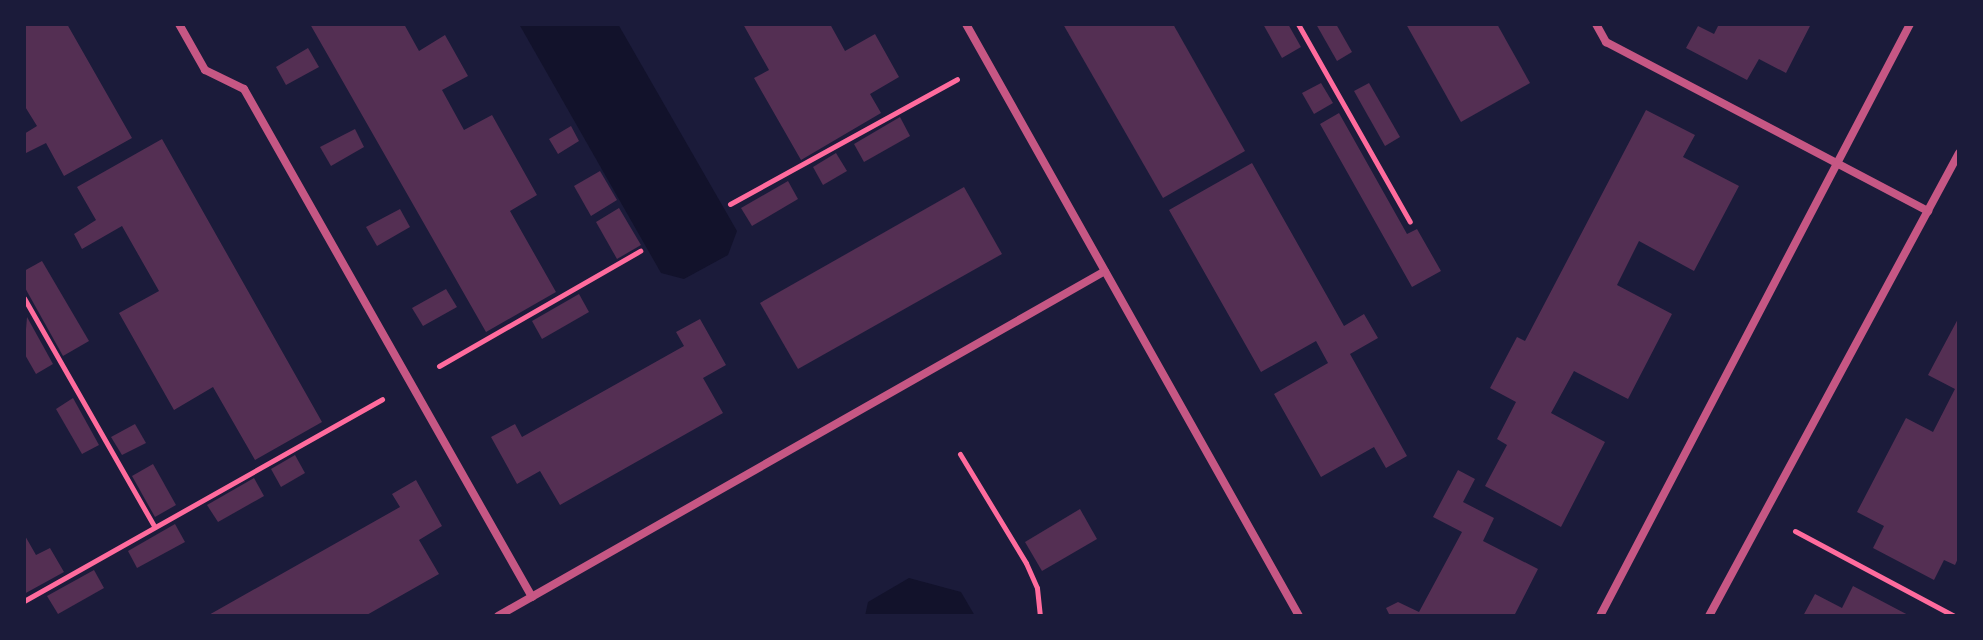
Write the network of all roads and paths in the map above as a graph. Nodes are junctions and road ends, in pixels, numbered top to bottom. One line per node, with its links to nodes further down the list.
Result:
1 (179, 24): 15 (street)
2 (966, 24): 6 (street)
3 (1298, 24): 11 (path)
4 (1596, 24): 8 (street)
5 (1910, 24): 8 (street)
6 (987, 62): 9 (path); 13 (street)
7 (1959, 153): 10 (street)
8 (1838, 162): 10 (street); 24 (street)
9 (730, 204)
10 (1928, 211): 17 (street)
11 (1410, 222)
12 (640, 251): 15 (path)
13 (1105, 271): 19 (street); 23 (street)
14 (24, 298): 18 (path)
15 (409, 383): 18 (path); 19 (street)
16 (960, 454): 22 (path)
17 (1762, 513): 25 (street); 26 (path)
18 (155, 527): 20 (path)
19 (532, 597): 21 (street)
20 (24, 601)
21 (498, 616)
22 (1040, 616)
23 (1299, 616)
24 (1600, 616)
25 (1709, 616)
26 (1954, 616)

